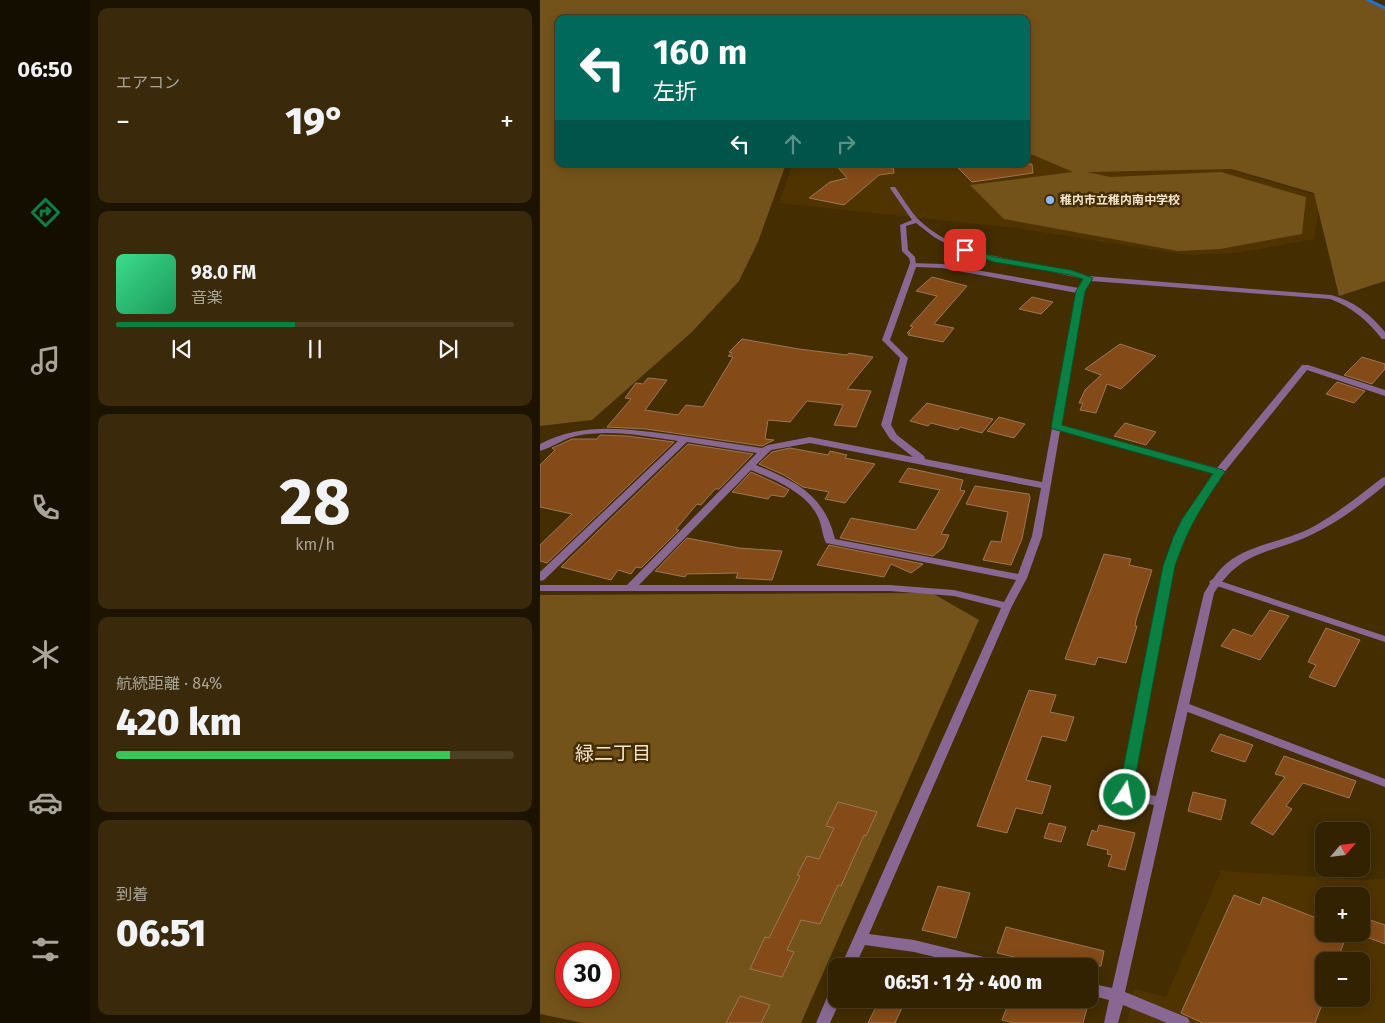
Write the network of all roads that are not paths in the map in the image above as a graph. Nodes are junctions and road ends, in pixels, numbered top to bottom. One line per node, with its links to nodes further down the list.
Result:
1 (893, 188): 2 (lane)
2 (916, 220): 3 (lane); 4 (lane)
3 (914, 265): 5 (street); 12 (street)
4 (1088, 278): 5 (street); 6 (street)
5 (1081, 291): 8 (street)
6 (1385, 337)
7 (1385, 393): 14 (street)
8 (1056, 427): 14 (street); 16 (street)
9 (685, 440): 10 (street); 11 (street); 17 (street)
10 (540, 448)
11 (764, 451): 12 (street); 13 (street)
12 (924, 460): 16 (street)
13 (749, 465): 18 (street); 21 (street)
14 (1219, 472): 26 (street)
15 (1385, 480): 19 (street)
16 (1046, 486): 18 (street)
17 (540, 578)
18 (1022, 578): 22 (street)
19 (1214, 582): 23 (lane); 24 (street)
20 (540, 588): 21 (street)
21 (629, 589): 22 (street)
22 (1007, 606): 27 (street)
23 (1385, 639)
24 (1184, 706): 25 (lane); 26 (street)
25 (1385, 783)
26 (1162, 802): 31 (street)
27 (860, 938): 28 (street); 29 (street)
28 (851, 958)
29 (963, 958)
30 (1098, 991): 31 (street)
31 (1118, 996): 34 (street); 35 (street)
32 (829, 1008): 33 (street)
33 (823, 1023)
34 (1111, 1023)
35 (1183, 1023)

